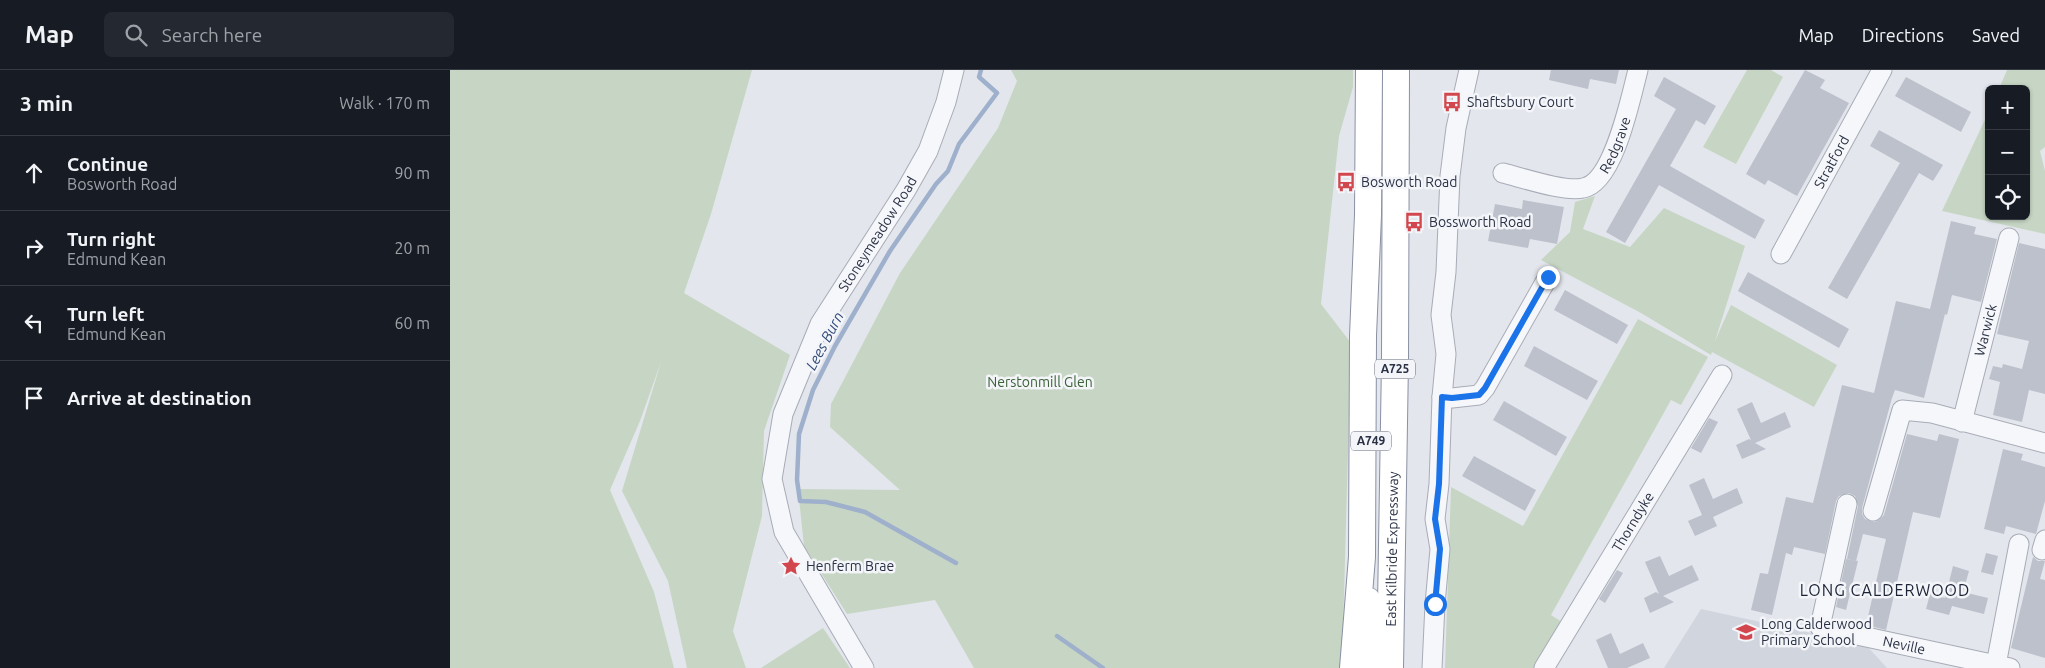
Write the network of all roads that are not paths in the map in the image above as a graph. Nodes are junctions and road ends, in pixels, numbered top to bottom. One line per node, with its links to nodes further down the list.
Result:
1 (954, 70): 20 (street, Stoneymeadow Road)
2 (1369, 70): 8 (highway, East Kilbride Expressway / A725)
3 (1396, 70): 23 (highway, East Kilbride Expressway / A725)
4 (1469, 70): 13 (street)
5 (1638, 70): 7 (street, Redgrave)
6 (1882, 70): 10 (street, Stratford)
7 (1503, 173)
8 (1368, 215): 21 (highway, East Kilbride Expressway / A725); 22 (main road, East Kilbride Expressway / A749)
9 (2009, 238): 14 (street, Warwick)
10 (1781, 254)
11 (1548, 277): 13 (street)
12 (1722, 375): 25 (street, Thorndyke)
13 (1442, 397): 24 (street)
14 (1962, 422): 15 (street); 17 (street)
15 (2045, 443)
16 (1847, 504): 19 (street, Neville)
17 (1873, 511)
18 (2019, 544): 19 (street, Neville)
19 (2003, 666)
20 (864, 668)
21 (1353, 668)
22 (1369, 668)
23 (1390, 668)
24 (1432, 668)
25 (1544, 668)

